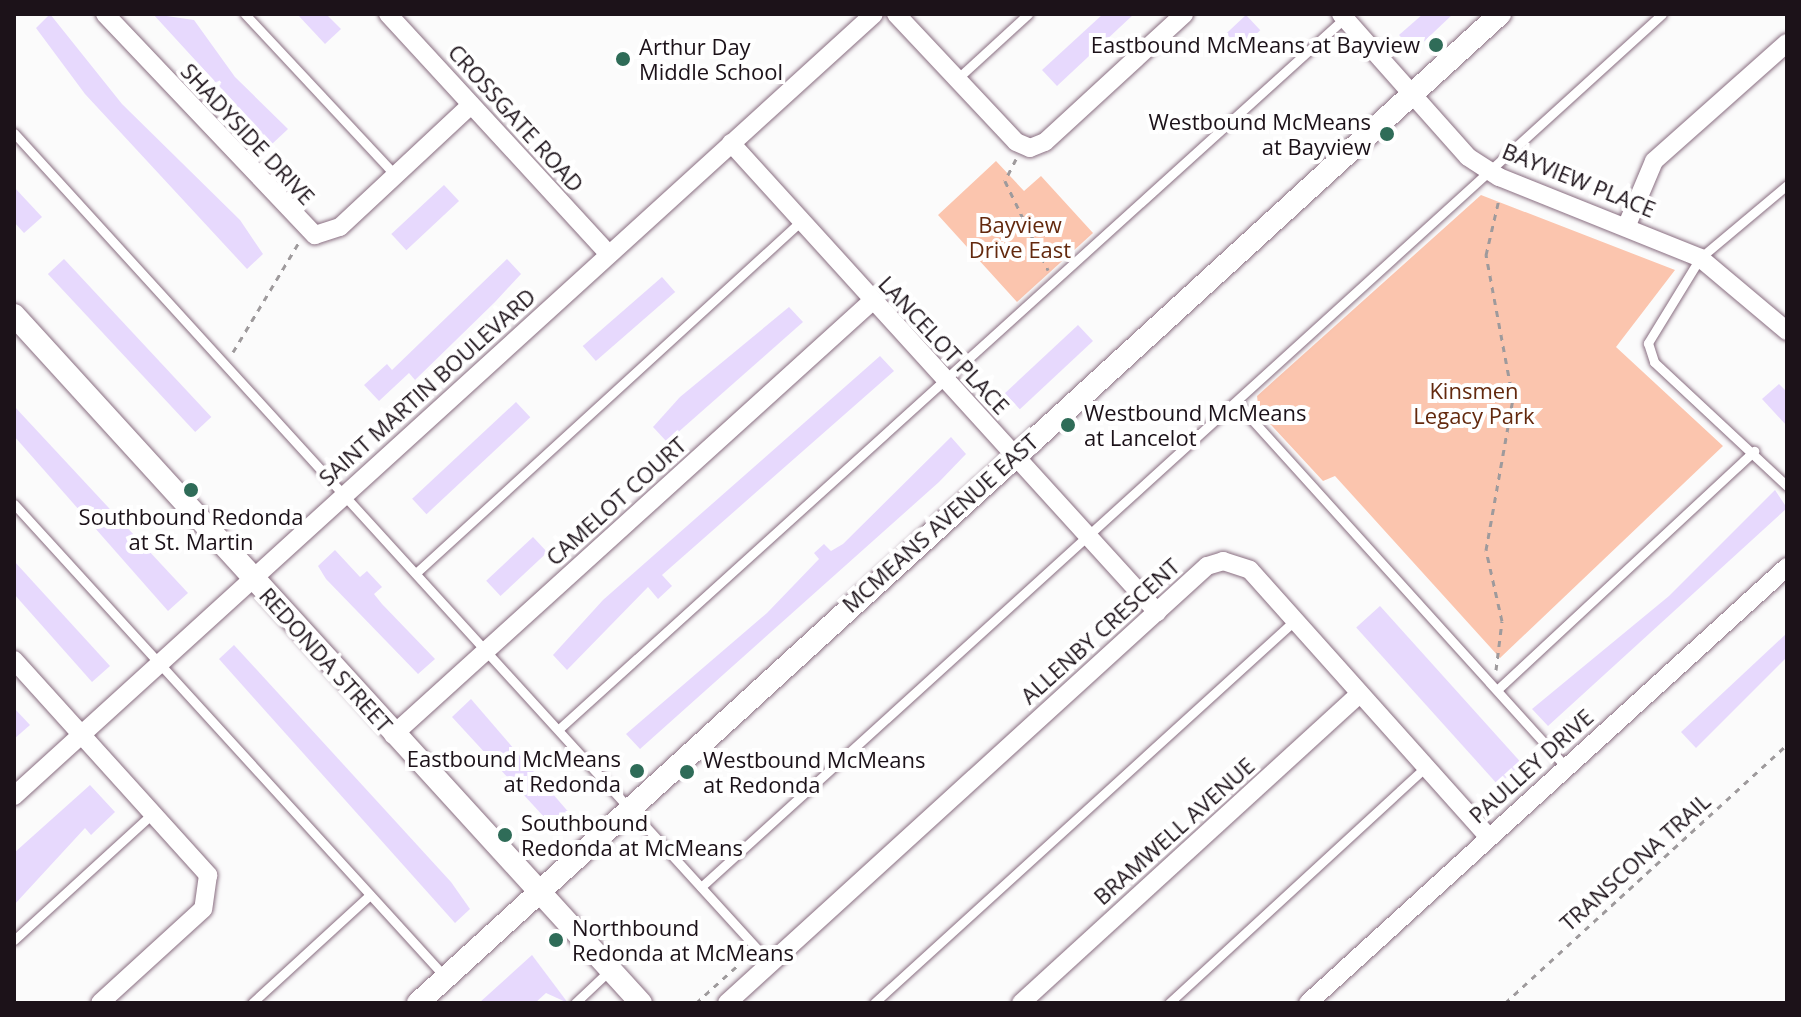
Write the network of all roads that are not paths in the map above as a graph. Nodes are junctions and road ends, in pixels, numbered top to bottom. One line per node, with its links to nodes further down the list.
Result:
1 (105, 14): 18 (street, SHADYSIDE DRIVE)
2 (245, 14): 18 (lane)
3 (388, 14): 14 (street, CROSSGATE ROAD)
4 (874, 14): 16 (street, SAINT MARTIN BOULEVARD)
5 (896, 14): 12 (street)
6 (1028, 14): 12 (lane)
7 (1184, 14): 12 (street)
8 (1500, 14): 13 (street, MCMEANS AVENUE EAST)
9 (1662, 14): 17 (lane)
10 (1345, 15): 13 (street, BAYVIEW PLACE); 27 (lane)
11 (1787, 43): 21 (street)
12 (957, 79)
13 (1413, 94): 17 (street, BAYVIEW PLACE); 30 (street, MCMEANS AVENUE EAST)
14 (471, 105): 18 (street, SHADYSIDE DRIVE); 22 (street, CROSSGATE ROAD)
15 (14, 133): 32 (lane)
16 (731, 143): 20 (street, LANCELOT PLACE); 22 (street, SAINT MARTIN BOULEVARD)
17 (1490, 172): 21 (street, BAYVIEW PLACE); 28 (lane)
18 (396, 176)
19 (1787, 185): 23 (lane)
20 (800, 222): 24 (street, LANCELOT PLACE); 36 (lane)
21 (1627, 225): 23 (street, BAYVIEW PLACE)
22 (609, 254): 32 (street, SAINT MARTIN BOULEVARD)
23 (1700, 258): 26 (street, BAYVIEW PLACE); 29 (lane)
24 (871, 302): 27 (street, LANCELOT PLACE); 40 (street, CAMELOT COURT)
25 (14, 315): 37 (street, REDONDA STREET)
26 (1787, 331)
27 (944, 382): 30 (street, LANCELOT PLACE); 45 (lane)
28 (1237, 403): 34 (lane); 43 (lane)
29 (1754, 451): 31 (lane); 43 (lane)
30 (1014, 457): 34 (street, LANCELOT PLACE); 51 (street, MCMEANS AVENUE EAST)
31 (1787, 486)
32 (345, 495): 36 (lane); 37 (street, SAINT MARTIN BOULEVARD)
33 (14, 504): 42 (lane)
34 (1088, 537): 38 (street, LANCELOT PLACE); 54 (lane)
35 (1787, 567): 49 (street, PAULLEY DRIVE)
36 (417, 572): 40 (lane)
37 (253, 579): 42 (street, SAINT MARTIN BOULEVARD); 47 (street, REDONDA STREET)
38 (1157, 612): 39 (street, ALLENBY CRESCENT); 58 (street, ALLENBY CRESCENT)
39 (1294, 621): 44 (street, ALLENBY CRESCENT); 67 (lane)
40 (488, 650): 45 (lane); 47 (street, CAMELOT COURT)
41 (14, 660): 46 (street)
42 (159, 663): 46 (street, SAINT MARTIN BOULEVARD); 56 (lane)
43 (1496, 687): 49 (lane)
44 (1359, 694): 48 (street, ALLENBY CRESCENT); 68 (street, BRAMWELL AVENUE)
45 (560, 728): 51 (lane)
46 (82, 733): 50 (street, SAINT MARTIN BOULEVARD); 52 (street)
47 (393, 735): 55 (street, REDONDA STREET)
48 (1426, 767): 53 (street, ALLENBY CRESCENT); 69 (lane)
49 (1566, 767): 53 (street, PAULLEY DRIVE)
50 (14, 796)
51 (631, 805): 54 (lane); 55 (street, MCMEANS AVENUE EAST)
52 (154, 812): 57 (lane); 61 (street)
53 (1488, 836): 70 (street, PAULLEY DRIVE)
54 (701, 887): 58 (lane)
55 (539, 893): 59 (street, REDONDA STREET); 60 (street, MCMEANS AVENUE EAST)
56 (370, 895): 60 (lane); 62 (lane)
57 (14, 940)
58 (770, 963): 66 (street, ALLENBY CRESCENT)
59 (610, 970): 64 (lane); 65 (street, REDONDA STREET)
60 (446, 978): 63 (street, MCMEANS AVENUE EAST)
61 (100, 1003)
62 (252, 1003)
63 (418, 1003)
64 (575, 1003)
65 (641, 1003)
66 (727, 1003)
67 (874, 1003)
68 (1021, 1003)
69 (1169, 1003)
70 (1308, 1003)

